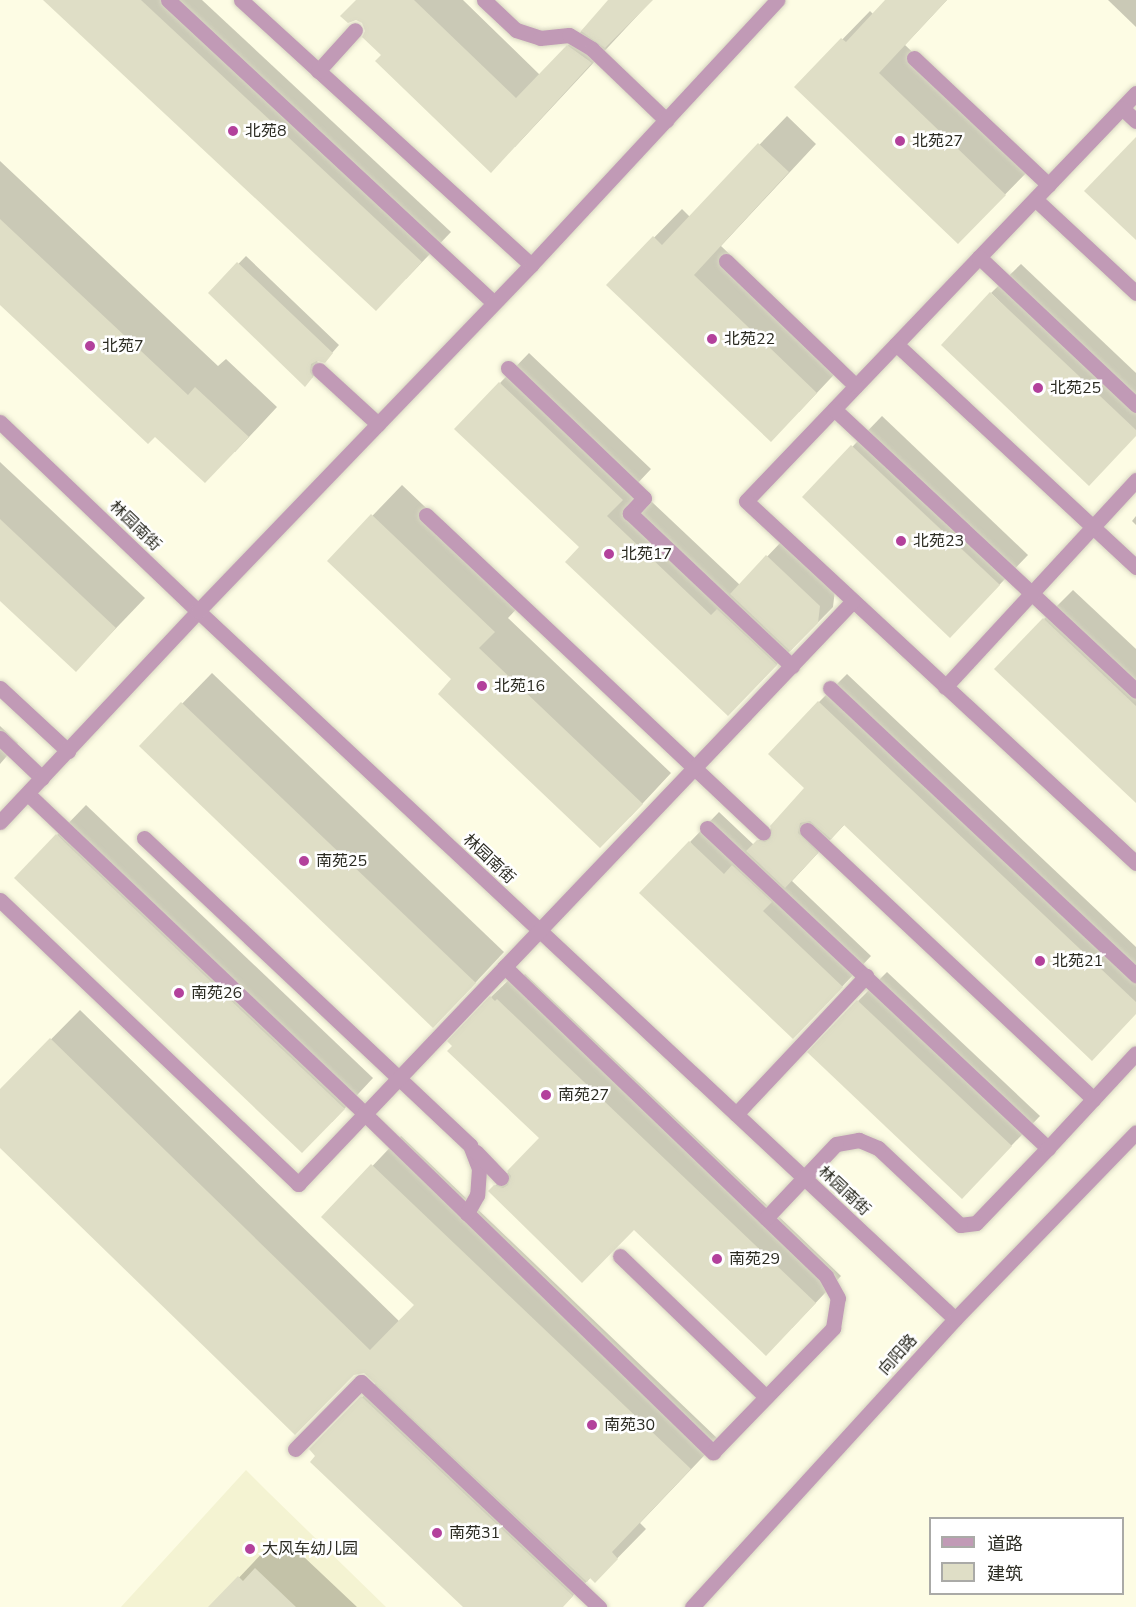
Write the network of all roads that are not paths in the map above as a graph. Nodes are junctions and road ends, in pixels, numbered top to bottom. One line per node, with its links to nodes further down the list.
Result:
1 (168, 0): 18 (street)
2 (241, 0): 7 (street)
3 (483, 0): 10 (street)
4 (777, 0): 10 (street)
5 (355, 30): 7 (street)
6 (914, 58): 12 (street)
7 (318, 71): 16 (street)
8 (1136, 93): 9 (street)
9 (1122, 108): 11 (street); 12 (street)
10 (666, 120): 16 (street)
11 (1136, 121)
12 (1049, 185): 13 (street)
13 (1035, 199): 14 (street); 17 (street)
14 (979, 258): 19 (street); 23 (street)
15 (726, 261): 22 (street)
16 (531, 266): 18 (street)
17 (1136, 293)
18 (494, 303): 26 (street)
19 (896, 344): 22 (street); 29 (street)
20 (508, 368): 34 (street)
21 (320, 370): 26 (street)
22 (856, 386): 24 (street)
23 (1136, 405)
24 (834, 409): 31 (street); 32 (street)
25 (0, 422): 33 (street, 林园南街)
26 (378, 424): 33 (street)
27 (1136, 480): 29 (street)
28 (426, 515): 41 (street)
29 (1092, 527): 30 (street); 31 (street)
30 (1136, 567)
31 (1031, 594): 35 (street); 38 (street)
32 (852, 602): 34 (street); 35 (street)
33 (198, 611): 40 (street); 51 (street, 林园南街)
34 (792, 666): 41 (street)
35 (945, 687): 49 (street)
36 (0, 688): 40 (street)
37 (830, 688): 53 (street)
38 (1136, 691)
39 (0, 738): 42 (street)
40 (68, 751): 42 (street)
41 (694, 769): 47 (street); 51 (street)
42 (42, 778): 43 (street)
43 (28, 794): 44 (street); 58 (street)
44 (0, 822)
45 (707, 828): 54 (street)
46 (807, 830): 57 (street)
47 (764, 833)
48 (144, 838): 56 (street)
49 (1136, 863)
50 (0, 900): 58 (street)
51 (541, 931): 52 (street); 59 (street, 林园南街)
52 (505, 967): 56 (street); 66 (street)
53 (1136, 975)
54 (866, 976): 59 (street); 62 (street)
55 (1136, 1053): 57 (street)
56 (399, 1077): 58 (street); 61 (street)
57 (1094, 1099): 62 (street)
58 (364, 1113): 65 (street)
59 (736, 1114): 64 (street, 林园南街)
60 (1136, 1132): 68 (street, 向阳路)
61 (470, 1145): 63 (street); 65 (street)
62 (1048, 1148): 64 (street)
63 (501, 1178)
64 (804, 1178): 66 (street); 68 (street, 林园南街)
65 (466, 1213): 69 (street)
66 (765, 1218): 69 (street)
67 (620, 1256): 69 (street)
68 (955, 1319): 72 (street, 向阳路)
69 (766, 1397)
70 (296, 1449): 71 (street)
71 (598, 1607)
72 (692, 1607)

